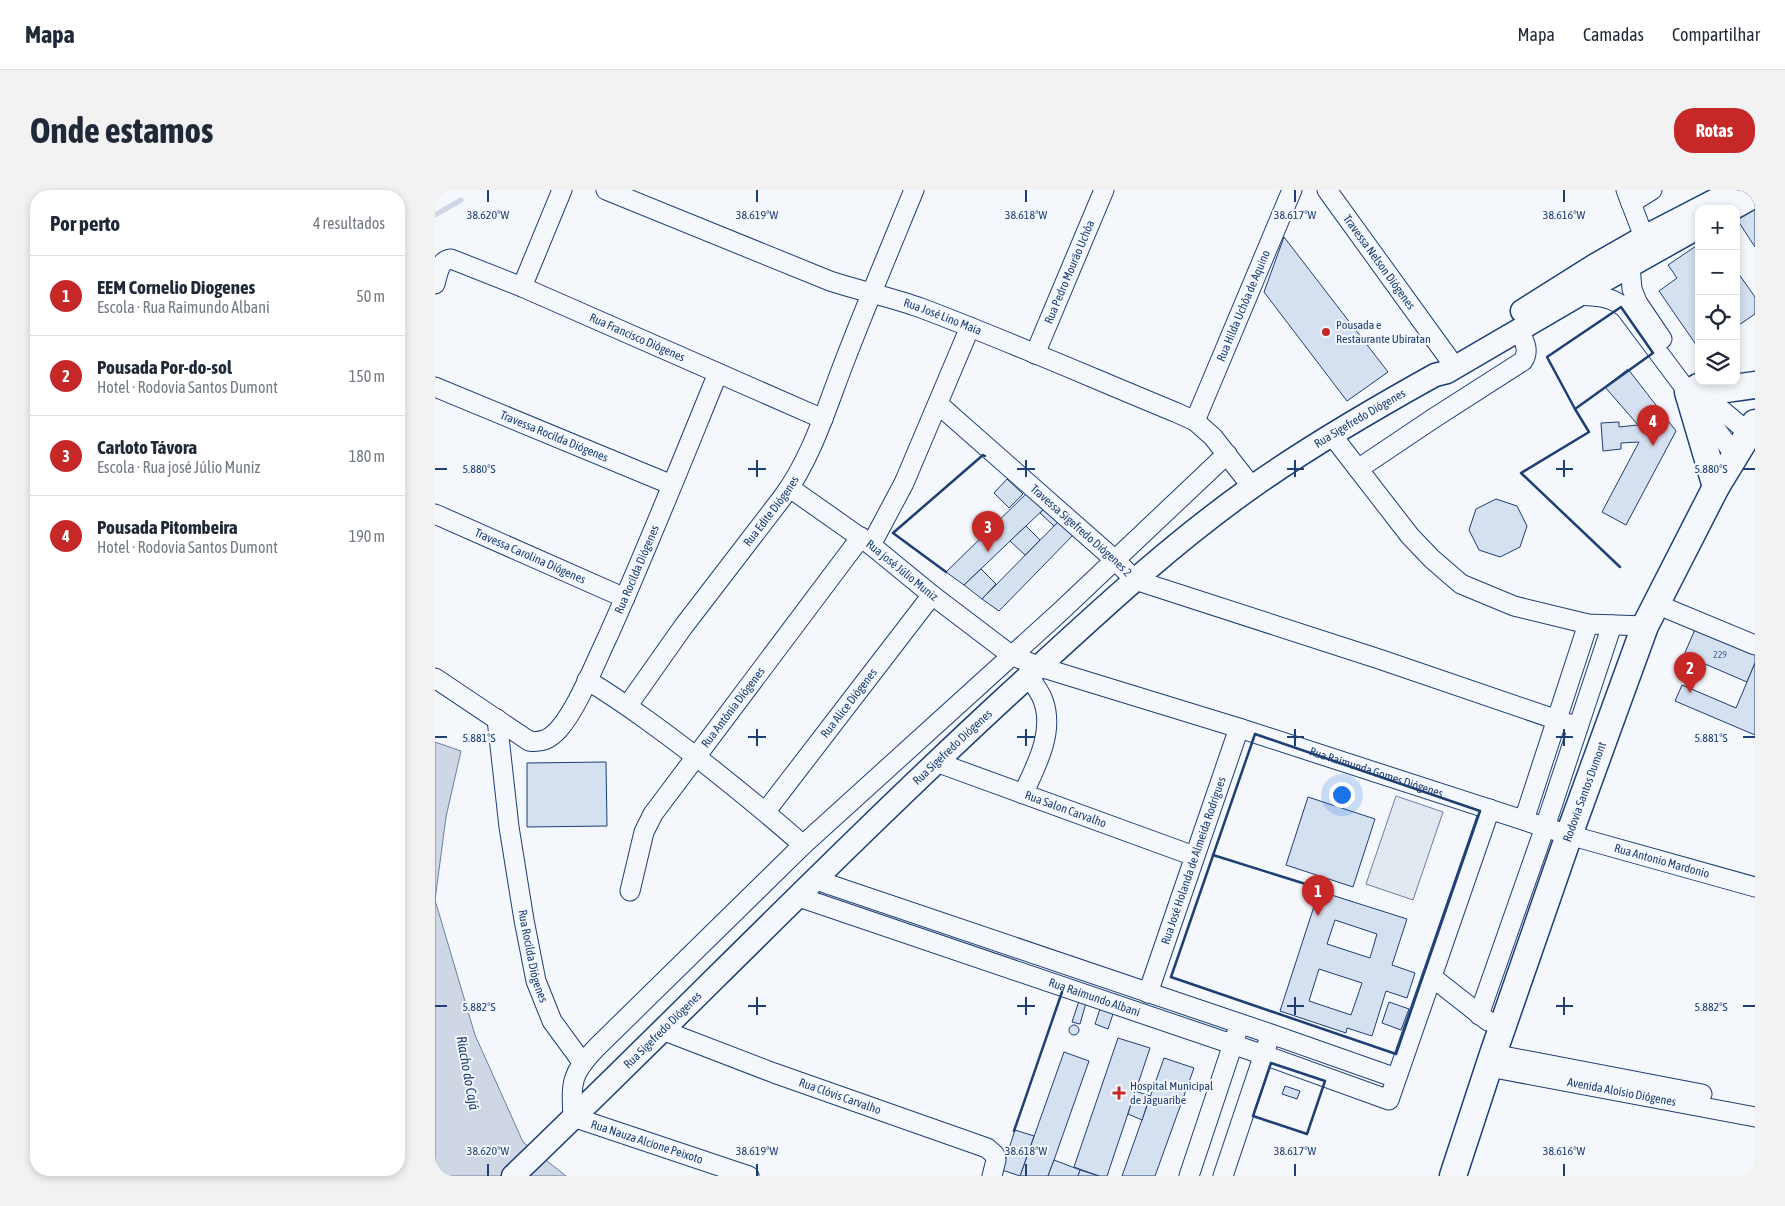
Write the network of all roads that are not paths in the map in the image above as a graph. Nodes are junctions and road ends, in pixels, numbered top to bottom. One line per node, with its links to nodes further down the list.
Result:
1 (562, 190): 16 (street)
2 (606, 190): 17 (street, Rua José Lino Maia)
3 (914, 190): 17 (street, Rua Edite Diógenes)
4 (1104, 190): 21 (street, Rua Pedro Mourão Uchôa)
5 (1292, 190): 29 (street, Rua Hilda Uchôa de Aquino)
6 (1327, 190): 22 (street, Travessa Nelson Diógenes)
7 (1652, 190): 9 (street)
8 (1735, 190): 13 (main road)
9 (1629, 196): 13 (street)
10 (1755, 196): 11 (main road)
11 (1739, 205)
12 (1695, 229): 14 (main road)
13 (1644, 237): 14 (main road)
14 (1625, 258): 18 (main road); 22 (main road); 26 (street)
15 (435, 284): 16 (street, Rua Francisco Diógenes)
16 (523, 287): 23 (street, Rua Francisco Diógenes)
17 (871, 293): 19 (street, Rua José Lino Maia); 28 (street, Rua Edite Diógenes)
18 (1578, 295): 20 (main road); 26 (street)
19 (970, 327): 21 (street, Rua José Lino Maia); 27 (street, Rua Antônia Diógenes)
20 (1519, 330): 22 (main road); 34 (street)
21 (1035, 354): 29 (street, Rua José Lino Maia)
22 (1447, 367): 31 (main road, Rua Sigefredo Diógenes)
23 (719, 374): 28 (street, Rua Francisco Diógenes); 35 (street, Rua Rocilda Diógenes)
24 (1755, 385): 26 (highway)
25 (435, 387): 35 (street, Travessa Rocilda Diógenes)
26 (1693, 390): 30 (street); 33 (street); 37 (highway)
27 (938, 404): 40 (street, Rua Antônia Diógenes); 41 (street, Travessa Sigefredo Diógenes 2)
28 (823, 419): 38 (street, Rua Edite Diógenes)
29 (1195, 421): 32 (street, Rua José Lino Maia)
30 (1752, 428): 33 (highway, Rodovia Santos Dumont)
31 (1331, 434): 34 (street); 36 (main road, Rua Sigefredo Diógenes)
32 (1227, 454): 36 (street, Rua José Lino Maia); 41 (street)
33 (1735, 455): 37 (highway, Rodovia Santos Dumont)
34 (1358, 469): 46 (street)
35 (672, 485): 44 (street, Rua Rocilda Diógenes)
36 (1252, 487): 42 (main road, Rua Sigefredo Diógenes)
37 (1716, 487): 45 (highway, Rodovia Santos Dumont)
38 (790, 488): 40 (street, Rua josé Júlio Muniz); 53 (street, Rua Edite Diógenes)
39 (435, 514): 44 (street, Travessa Carolina Diógenes)
40 (866, 541): 43 (street, Rua josé Júlio Muniz); 58 (street, Rua Antônia Diógenes)
41 (1115, 560): 42 (street, Travessa Sigefredo Diógenes 2); 49 (street)
42 (1135, 580): 50 (main road, Rua Sigefredo Diógenes); 55 (street)
43 (932, 595): 49 (street, Rua josé Júlio Muniz); 62 (street, Rua Alice Diógenes)
44 (625, 598): 52 (street, Rua Rocilda Diógenes)
45 (1651, 615): 47 (street); 48 (street); 64 (highway, Rodovia Santos Dumont)
46 (1588, 624): 47 (street); 55 (street)
47 (1611, 625): 56 (street)
48 (1755, 645)
49 (1011, 655): 50 (street, Rua josé Júlio Muniz); 65 (street)
50 (1034, 672): 57 (street, Rua Raimunda Gomes Diógenes); 59 (main road, Rua Sigefredo Diógenes); 60 (street)
51 (435, 678): 54 (street)
52 (587, 680): 53 (street); 54 (street, Rua Rocilda Diógenes)
53 (628, 705): 58 (street)
54 (497, 719): 84 (street, Rua Rocilda Diógenes)
55 (1557, 719): 56 (street); 63 (street)
56 (1578, 727): 64 (street)
57 (1239, 728): 61 (street, Rua Raimunda Gomes Diógenes); 66 (street, Rua José Holanda de Almeida Rodrigues)
58 (696, 757): 62 (street); 69 (street, Rua Antônia Diógenes)
59 (936, 762): 60 (street, Rua Salon Carvalho); 67 (main road, Rua Sigefredo Diógenes)
60 (1023, 794): 66 (street, Rua Salon Carvalho)
61 (1490, 809): 63 (street, Rua Raimunda Gomes Diógenes); 74 (street)
62 (766, 811): 65 (street)
63 (1523, 820): 64 (street, Rua Raimunda Gomes Diógenes)
64 (1557, 831): 68 (street, Rua Antonio Mardonio); 77 (street); 82 (highway, Rodovia Santos Dumont)
65 (803, 845): 84 (street)
66 (1194, 856): 76 (street, Rua José Holanda de Almeida Rodrigues)
67 (816, 880): 70 (main road, Rua Sigefredo Diógenes); 71 (street, Rua Raimundo Albani)
68 (1755, 887)
69 (630, 891)
70 (799, 897): 72 (street, Rua Raimundo Albani); 79 (main road, Rua Sigefredo Diógenes)
71 (894, 906): 72 (street); 73 (street, Rua Raimundo Albani)
72 (884, 926): 75 (street, Rua Raimundo Albani)
73 (1058, 962): 75 (street); 76 (street, Rua Raimundo Albani)
74 (1432, 977): 77 (street); 85 (street)
75 (1051, 983): 81 (street, Rua Raimundo Albani)
76 (1148, 993): 78 (street, Rua Raimundo Albani)
77 (1479, 1015): 82 (street)
78 (1240, 1023): 80 (street, Rua Raimundo Albani); 81 (street)
79 (663, 1030): 90 (main road, Rua Sigefredo Diógenes); 93 (street, Rua Clóvis Carvalho)
80 (1271, 1034): 83 (street); 85 (street, Rua Raimundo Albani)
81 (1233, 1045): 83 (street, Rua Raimundo Albani); 86 (street)
82 (1494, 1051): 87 (street, Avenida Aloísio Diógenes); 89 (street, Avenida Aloísio Diógenes); 96 (highway, Rodovia Santos Dumont)
83 (1263, 1055): 85 (street, Rua Raimundo Albani); 88 (street)
84 (582, 1062): 90 (street)
85 (1396, 1078)
86 (1213, 1103): 88 (street); 94 (street)
87 (1755, 1104)
88 (1244, 1113): 95 (street)
89 (1755, 1117)
90 (573, 1118): 91 (main road, Rua Sigefredo Diógenes); 92 (street, Rua Nauza Alcione Peixoto)
91 (513, 1176)
92 (749, 1176)
93 (992, 1176)
94 (1189, 1176)
95 (1223, 1176)
96 (1453, 1176)

